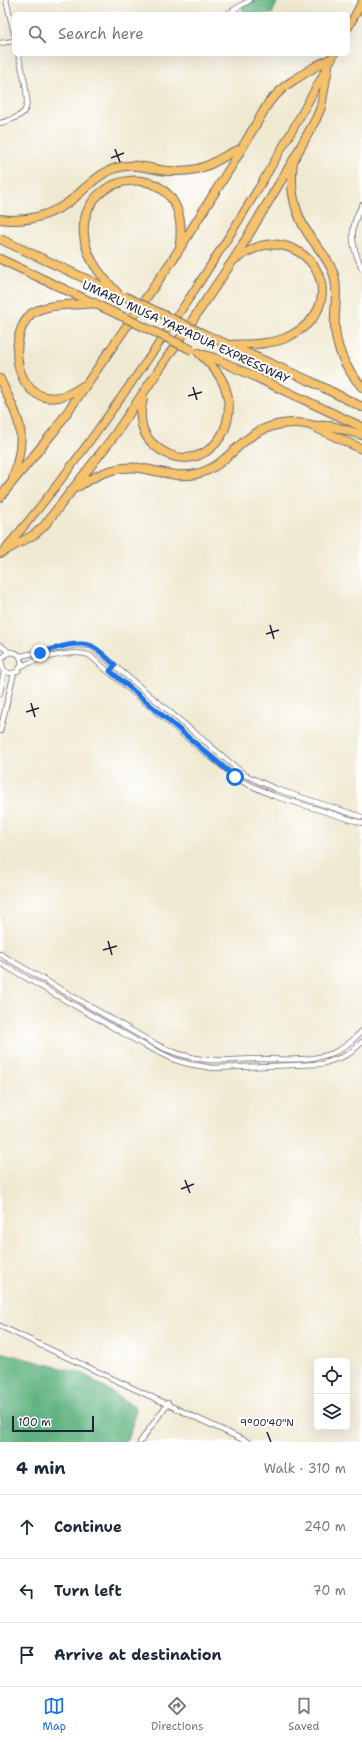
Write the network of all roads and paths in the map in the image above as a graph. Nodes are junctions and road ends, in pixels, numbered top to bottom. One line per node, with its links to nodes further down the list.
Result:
1 (6, 0): 8 (street)
2 (250, 0): 5 (street)
3 (357, 0): 6 (main road)
4 (362, 2): 6 (main road)
5 (230, 12)
6 (352, 19): 7 (main road)
7 (350, 24)
8 (12, 25)
9 (12, 41): 10 (street)
10 (0, 43)
11 (18, 56): 14 (street)
12 (333, 56): 13 (main road); 15 (highway)
13 (328, 66): 16 (highway); 44 (main road)
14 (0, 123)
15 (241, 149): 18 (highway); 20 (highway)
16 (294, 160): 22 (highway); 29 (highway)
17 (362, 205): 23 (street)
18 (0, 219)
19 (0, 239): 24 (highway, UMARU MUSA YAR'ADUA EXPRESSWAY)
20 (180, 245): 24 (highway); 32 (highway)
21 (0, 259): 25 (highway, UMARU MUSA YAR'ADUA EXPRESSWAY)
22 (234, 259): 26 (highway); 35 (highway)
23 (362, 268)
24 (121, 295): 26 (highway, UMARU MUSA YAR'ADUA EXPRESSWAY, bridge)
25 (95, 304): 27 (highway); 28 (highway, UMARU MUSA YAR'ADUA EXPRESSWAY, bridge)
26 (231, 345): 36 (highway, UMARU MUSA YAR'ADUA EXPRESSWAY)
27 (9, 348)
28 (195, 352): 35 (highway); 38 (highway, UMARU MUSA YAR'ADUA EXPRESSWAY)
29 (350, 372): 33 (highway); 34 (highway)
30 (13, 373): 32 (highway)
31 (0, 379): 41 (highway)
32 (87, 383): 41 (highway)
33 (362, 383)
34 (362, 387)
35 (145, 393): 42 (highway)
36 (362, 407)
37 (312, 425): 39 (highway); 40 (highway); 42 (highway)
38 (362, 427)
39 (362, 435)
40 (362, 449)
41 (12, 482): 43 (highway)
42 (73, 490): 44 (highway)
43 (0, 497)
44 (1, 554)
45 (0, 645): 46 (street)
46 (9, 652): 47 (street); 48 (street)
47 (20, 656): 49 (street); 50 (street)
48 (0, 661): 51 (street)
49 (115, 665): 52 (street); 55 (street)
50 (21, 666): 52 (street); 53 (street)
51 (4, 671): 53 (street); 54 (street)
52 (110, 671): 56 (street)
53 (14, 673): 57 (street)
54 (0, 693)
55 (161, 705): 56 (street); 58 (street)
56 (155, 711): 59 (street)
57 (0, 731)
58 (203, 741): 59 (street); 60 (street)
59 (198, 747): 61 (street)
60 (362, 817)
61 (362, 823)
62 (0, 954): 64 (street)
63 (0, 963): 65 (street)
64 (362, 1031)
65 (362, 1042)
66 (0, 1326): 67 (street)
67 (168, 1403): 68 (street); 69 (street)
68 (140, 1442)
69 (248, 1442)

